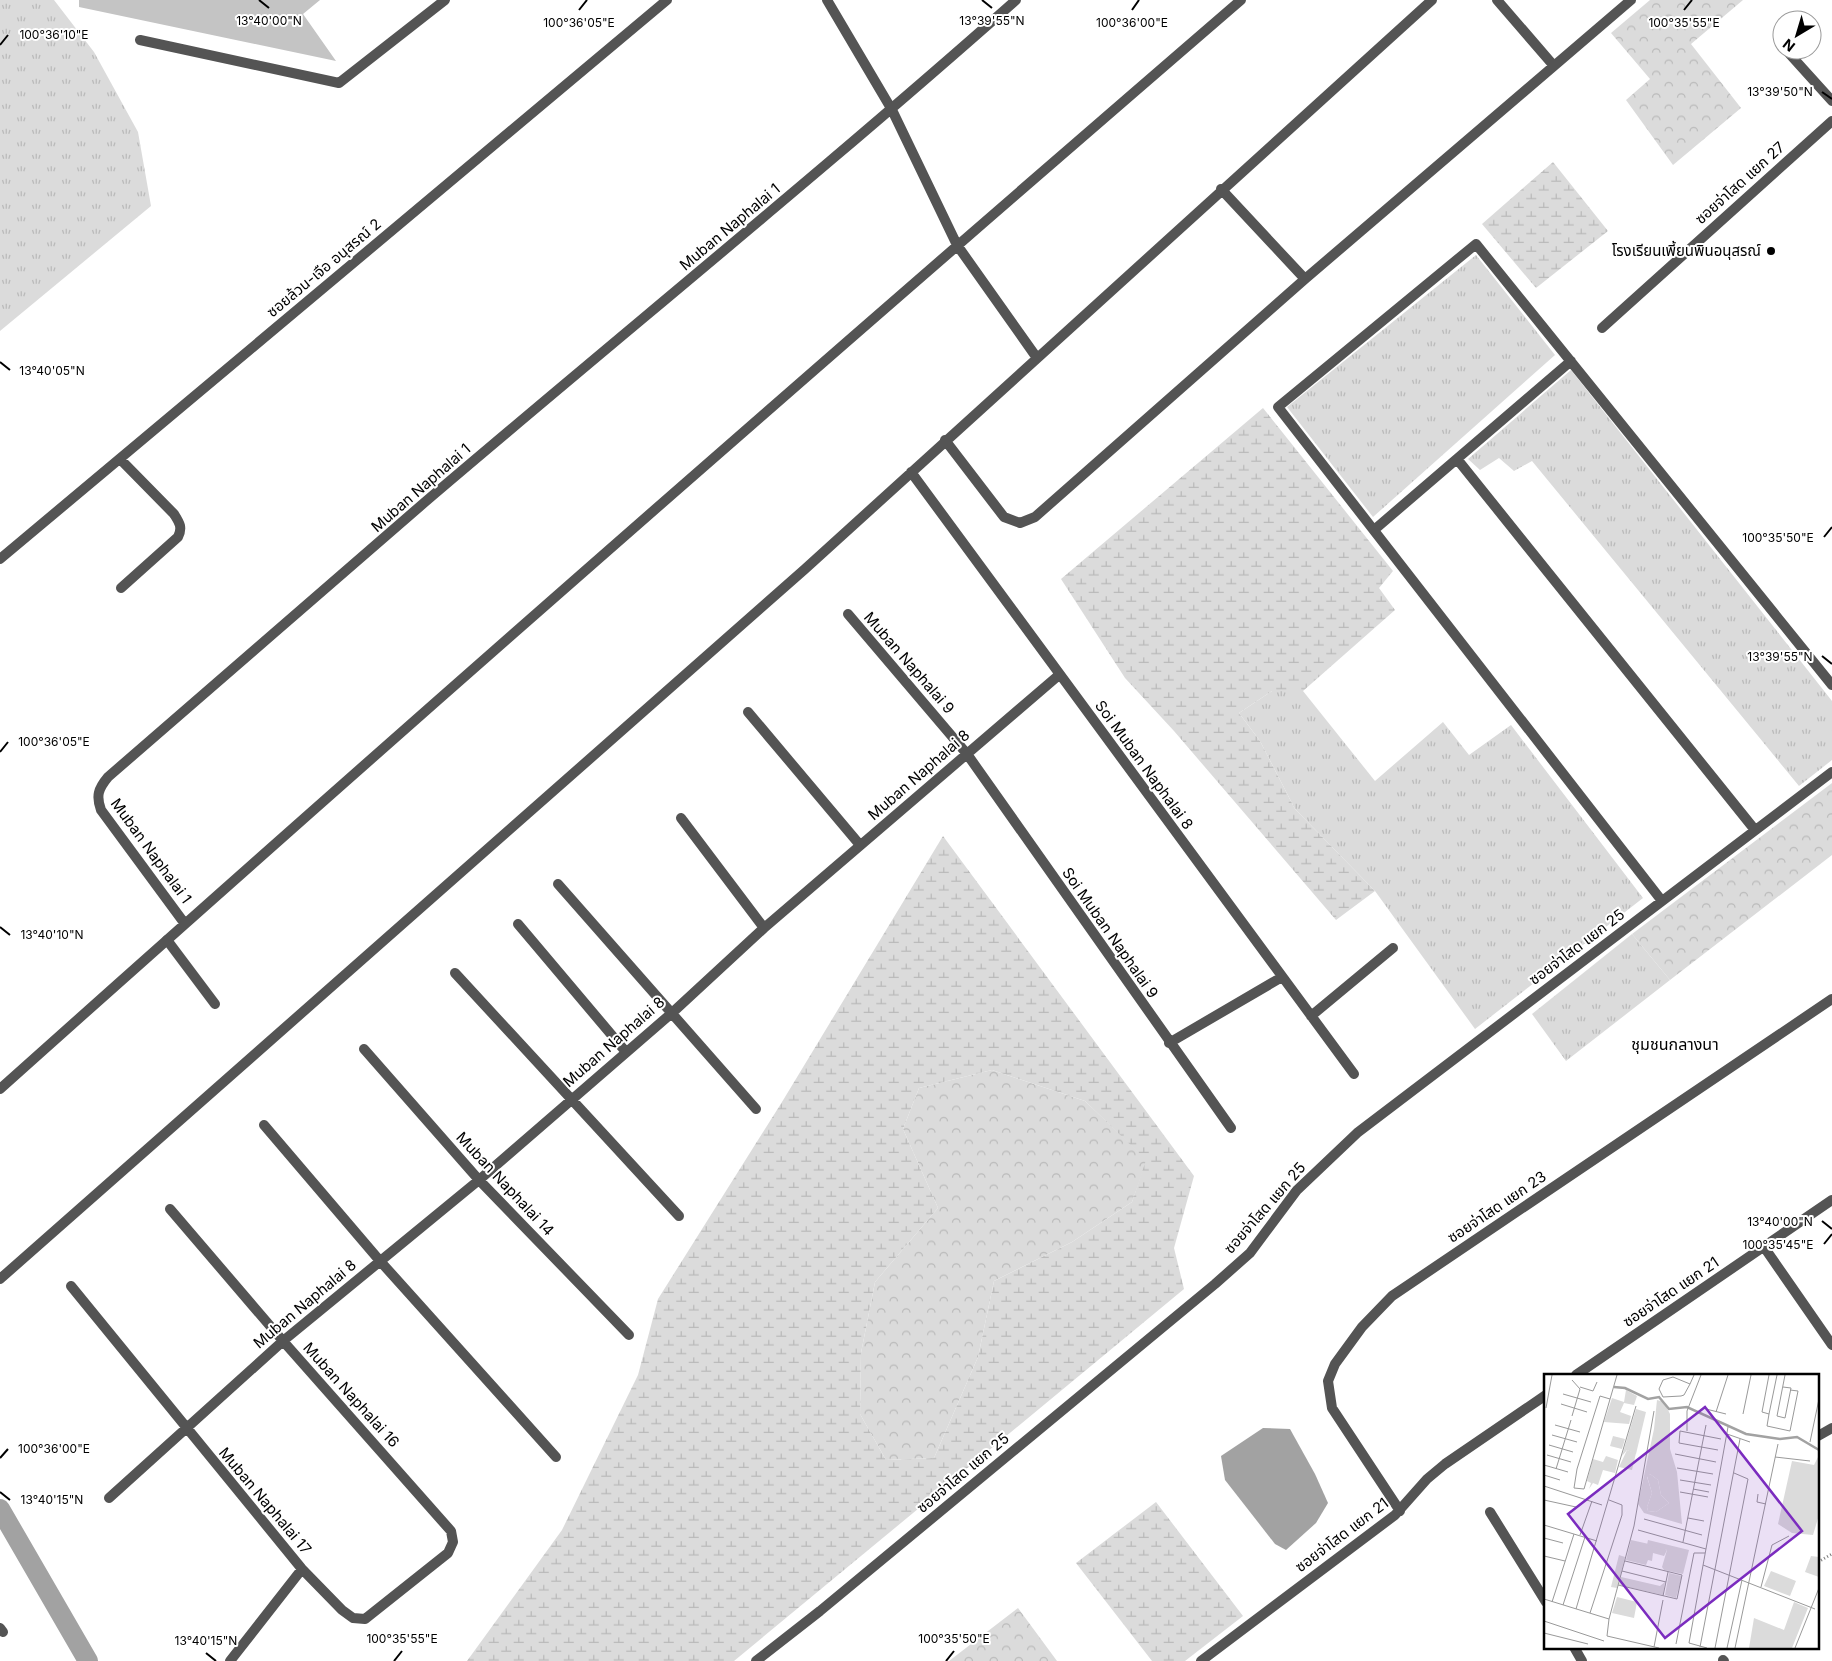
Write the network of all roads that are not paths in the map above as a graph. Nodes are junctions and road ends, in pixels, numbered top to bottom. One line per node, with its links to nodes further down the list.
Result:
1 (445, 0): 9 (street)
2 (667, 0): 23 (street, ซอยล้วน-เจือ อนุสรณ์ 2)
3 (826, 0): 13 (street)
4 (1016, 0): 13 (street, Muban Naphalai 1)
5 (1241, 0): 16 (street)
6 (1432, 0): 15 (street)
7 (1497, 0): 11 (street)
8 (1631, 0): 11 (street)
9 (140, 40)
10 (1795, 60): 12 (street)
11 (1554, 66): 17 (street)
12 (1832, 102)
13 (892, 110): 16 (street); 39 (street, Muban Naphalai 1)
14 (1832, 121): 18 (street, ซอยจ่าโสด แยก 27)
15 (1221, 189): 17 (street); 19 (street)
16 (957, 245): 19 (street); 39 (street)
17 (1305, 279): 21 (street)
18 (1602, 328)
19 (1037, 358): 21 (street)
20 (1571, 361): 22 (street); 25 (street); 30 (street)
21 (946, 440): 24 (street)
22 (1457, 458): 25 (street); 35 (street)
23 (120, 459): 26 (street, ซอยล้วน-เจือ อนุสรณ์ 2); 27 (street)
24 (911, 472): 29 (street, Soi Muban Naphalai 8); 65 (street)
25 (1374, 530): 38 (street)
26 (0, 559)
27 (121, 588)
28 (848, 614): 32 (street, Muban Naphalai 9)
29 (1059, 674): 32 (street, Muban Naphalai 8); 45 (street, Soi Muban Naphalai 8)
30 (1832, 685)
31 (748, 712): 36 (street)
32 (967, 754): 36 (street, Muban Naphalai 8); 50 (street, Soi Muban Naphalai 9)
33 (1832, 772): 35 (street, ซอยจ่าโสด แยก 25)
34 (681, 818): 41 (street)
35 (1756, 830): 38 (street, ซอยจ่าโสด แยก 25)
36 (860, 845): 41 (street, Muban Naphalai 8)
37 (558, 884): 48 (street)
38 (1662, 901): 84 (street, ซอยจ่าโสด แยก 25)
39 (185, 924): 42 (street)
40 (518, 924): 52 (street)
41 (764, 928): 48 (street, Muban Naphalai 8)
42 (167, 940): 47 (street); 54 (street)
43 (1393, 948): 49 (street)
44 (455, 973): 55 (street)
45 (1282, 977): 49 (street, Soi Muban Naphalai 8); 50 (street)
46 (1832, 999): 77 (street, ซอยจ่าโสด แยก 23)
47 (215, 1004)
48 (673, 1012): 52 (street, Muban Naphalai 8); 56 (street)
49 (1311, 1016): 53 (street, Soi Muban Naphalai 8)
50 (1169, 1043): 58 (street, Soi Muban Naphalai 9)
51 (364, 1048): 59 (street, Muban Naphalai 14)
52 (626, 1052): 55 (street, Muban Naphalai 8)
53 (1354, 1074)
54 (0, 1090)
55 (571, 1099): 59 (street, Muban Naphalai 8); 62 (street)
56 (756, 1109)
57 (264, 1125): 64 (street)
58 (1231, 1128)
59 (479, 1180): 64 (street, Muban Naphalai 8); 67 (street, Muban Naphalai 14)
60 (1832, 1200): 63 (street, ซอยจ่าโสด แยก 21)
61 (170, 1209): 68 (street, Muban Naphalai 16)
62 (678, 1216)
63 (1764, 1247): 69 (street); 70 (street, ซอยจ่าโสด แยก 21)
64 (380, 1261): 68 (street, Muban Naphalai 8); 75 (street)
65 (0, 1279)
66 (71, 1286): 72 (street, Muban Naphalai 17)
67 (629, 1335)
68 (283, 1341): 72 (street, Muban Naphalai 8); 79 (street, Muban Naphalai 16)
69 (1832, 1345)
70 (1577, 1374)
71 (1544, 1396): 77 (street, ซอยจ่าโสด แยก 21)
72 (185, 1427): 76 (street, Muban Naphalai 8); 80 (street, Muban Naphalai 17)
73 (1832, 1428): 74 (street)
74 (1820, 1435)
75 (556, 1457)
76 (109, 1498)
77 (1400, 1511): 85 (street, ซอยจ่าโสด แยก 21)
78 (1490, 1512): 81 (street)
79 (451, 1531): 80 (street, Muban Naphalai 17)
80 (302, 1569): 83 (street)
81 (1544, 1599)
82 (1575, 1648): 86 (street)
83 (230, 1661)
84 (756, 1661)
85 (1201, 1661)
86 (1582, 1661)

